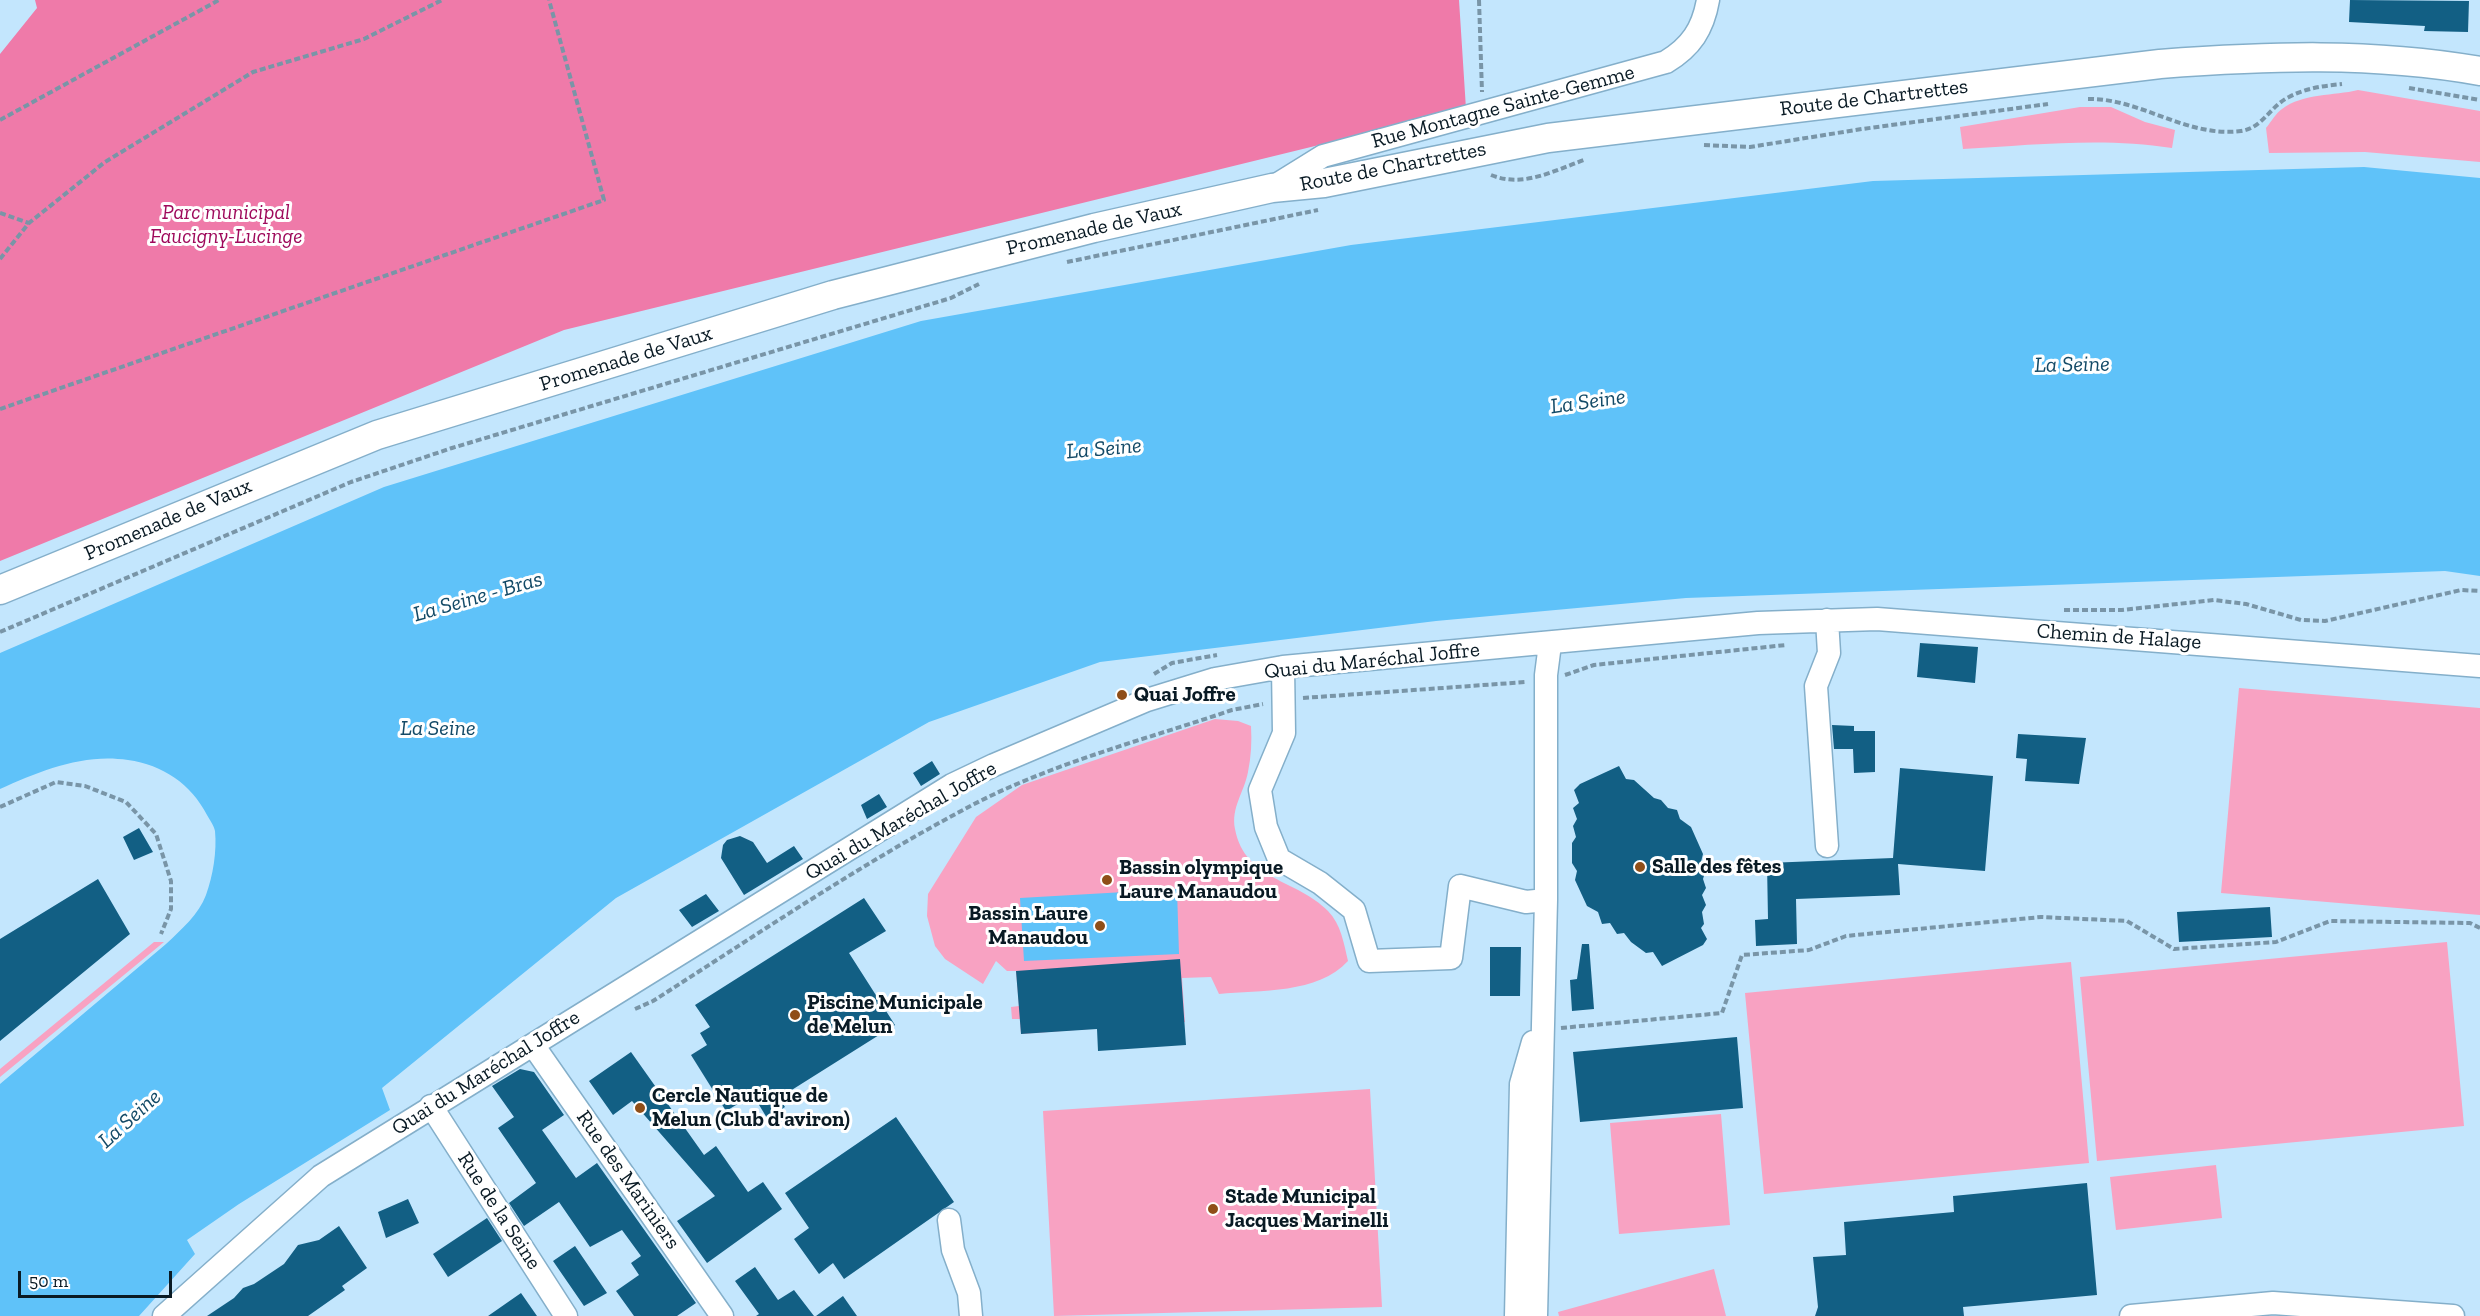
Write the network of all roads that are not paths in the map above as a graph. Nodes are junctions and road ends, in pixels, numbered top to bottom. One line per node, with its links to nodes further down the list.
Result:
1 (1708, 0): 3 (street, Rue Montagne Sainte-Gemme)
2 (2480, 71): 3 (main road, Route de Chartrettes)
3 (1272, 188): 4 (main road, Promenade de Vaux)
4 (0, 590)
5 (1827, 620): 6 (street, Chemin de Halage); 8 (street, Chemin de Halage); 10 (street)
6 (1758, 623): 7 (street, Quai du Maréchal Joffre)
7 (1550, 644): 9 (street, Quai du Maréchal Joffre); 11 (street)
8 (2480, 666)
9 (1283, 667): 11 (street); 13 (street, Quai du Maréchal Joffre)
10 (1827, 846)
11 (1546, 900): 12 (street)
12 (1544, 1003): 21 (street); 22 (street)
13 (533, 1045): 14 (street, Quai du Maréchal Joffre); 19 (street, Rue des Mariniers)
14 (431, 1106): 17 (street, Quai du Maréchal Joffre); 18 (street, Rue de la Seine)
15 (949, 1220): 20 (street)
16 (2171, 1314): 23 (street); 24 (street)
17 (164, 1316)
18 (566, 1316)
19 (722, 1316)
20 (971, 1316)
21 (1516, 1316)
22 (1536, 1316)
23 (2131, 1316)
24 (2453, 1316)

